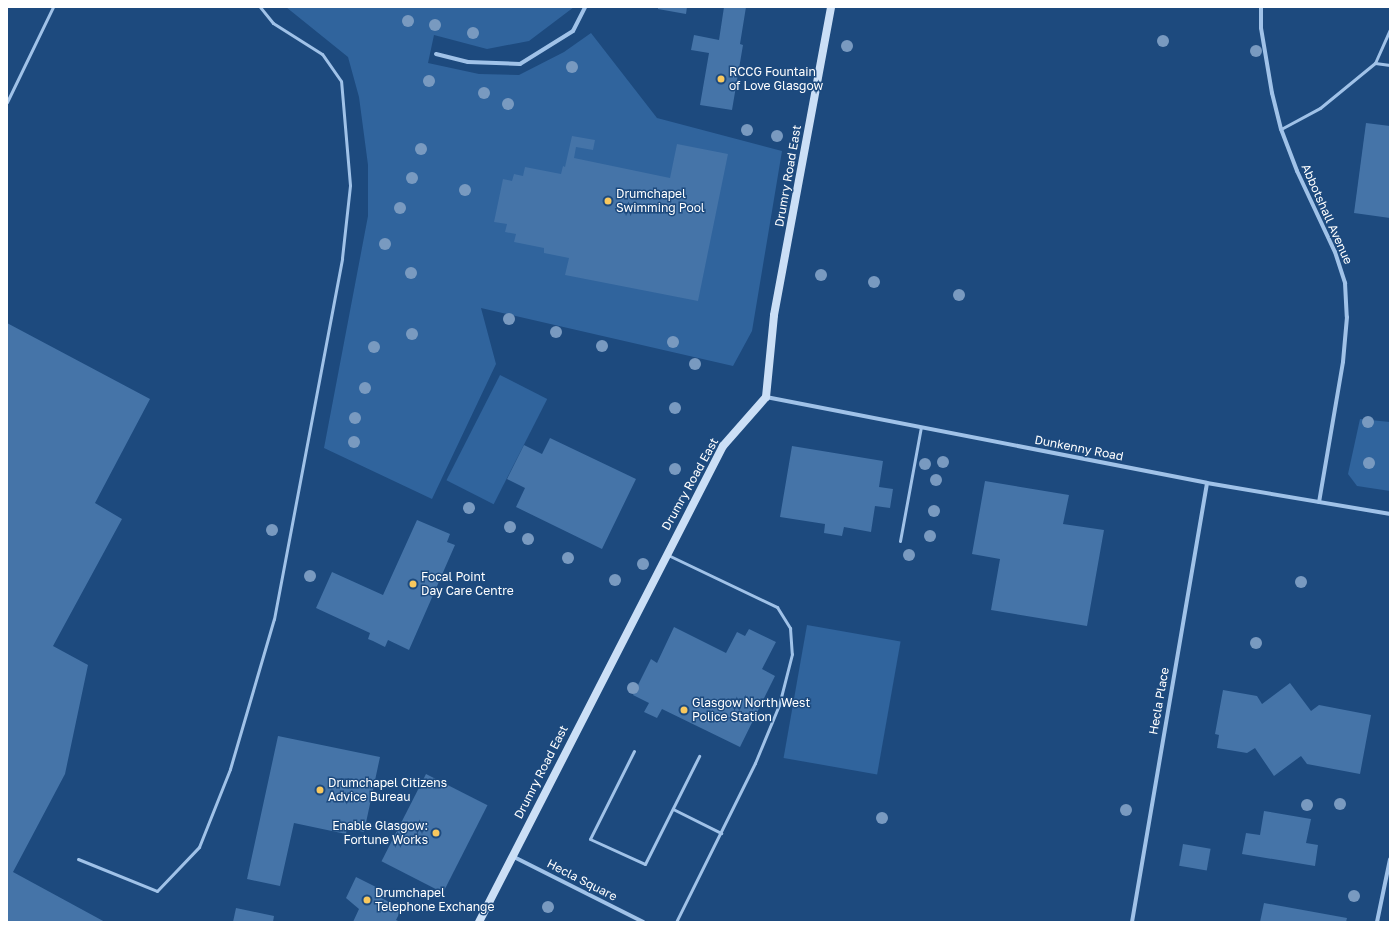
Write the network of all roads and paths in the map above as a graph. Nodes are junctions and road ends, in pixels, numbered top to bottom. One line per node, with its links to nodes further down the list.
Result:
1 (53, 7): 10 (lane)
2 (260, 7): 24 (lane)
3 (585, 7): 7 (street)
4 (831, 7): 12 (street, Drumry Road East)
5 (1261, 7): 11 (street, Abbotshall Avenue)
6 (1390, 30): 8 (lane)
7 (436, 54)
8 (1375, 63): 9 (lane); 11 (lane)
9 (1390, 65)
10 (7, 102)
11 (1281, 129): 15 (street, Abbotshall Avenue)
12 (766, 397): 13 (street, Dunkenny Road); 18 (street, Drumry Road East)
13 (921, 427): 14 (street, Dunkenny Road); 17 (lane)
14 (1207, 483): 15 (street, Dunkenny Road); 29 (street, Hecla Place)
15 (1319, 502): 16 (street, Dunkenny Road)
16 (1390, 514)
17 (900, 541)
18 (666, 554): 22 (lane); 23 (street, Drumry Road East)
19 (634, 751): 21 (lane)
20 (699, 756): 21 (lane)
21 (672, 809): 22 (lane)
22 (720, 833): 28 (lane)
23 (512, 856): 26 (street, Drumry Road East); 27 (street, Hecla Square)
24 (78, 859)
25 (1390, 859): 30 (street)
26 (479, 922)
27 (643, 922)
28 (676, 922)
29 (1132, 922)
30 (1377, 922)

